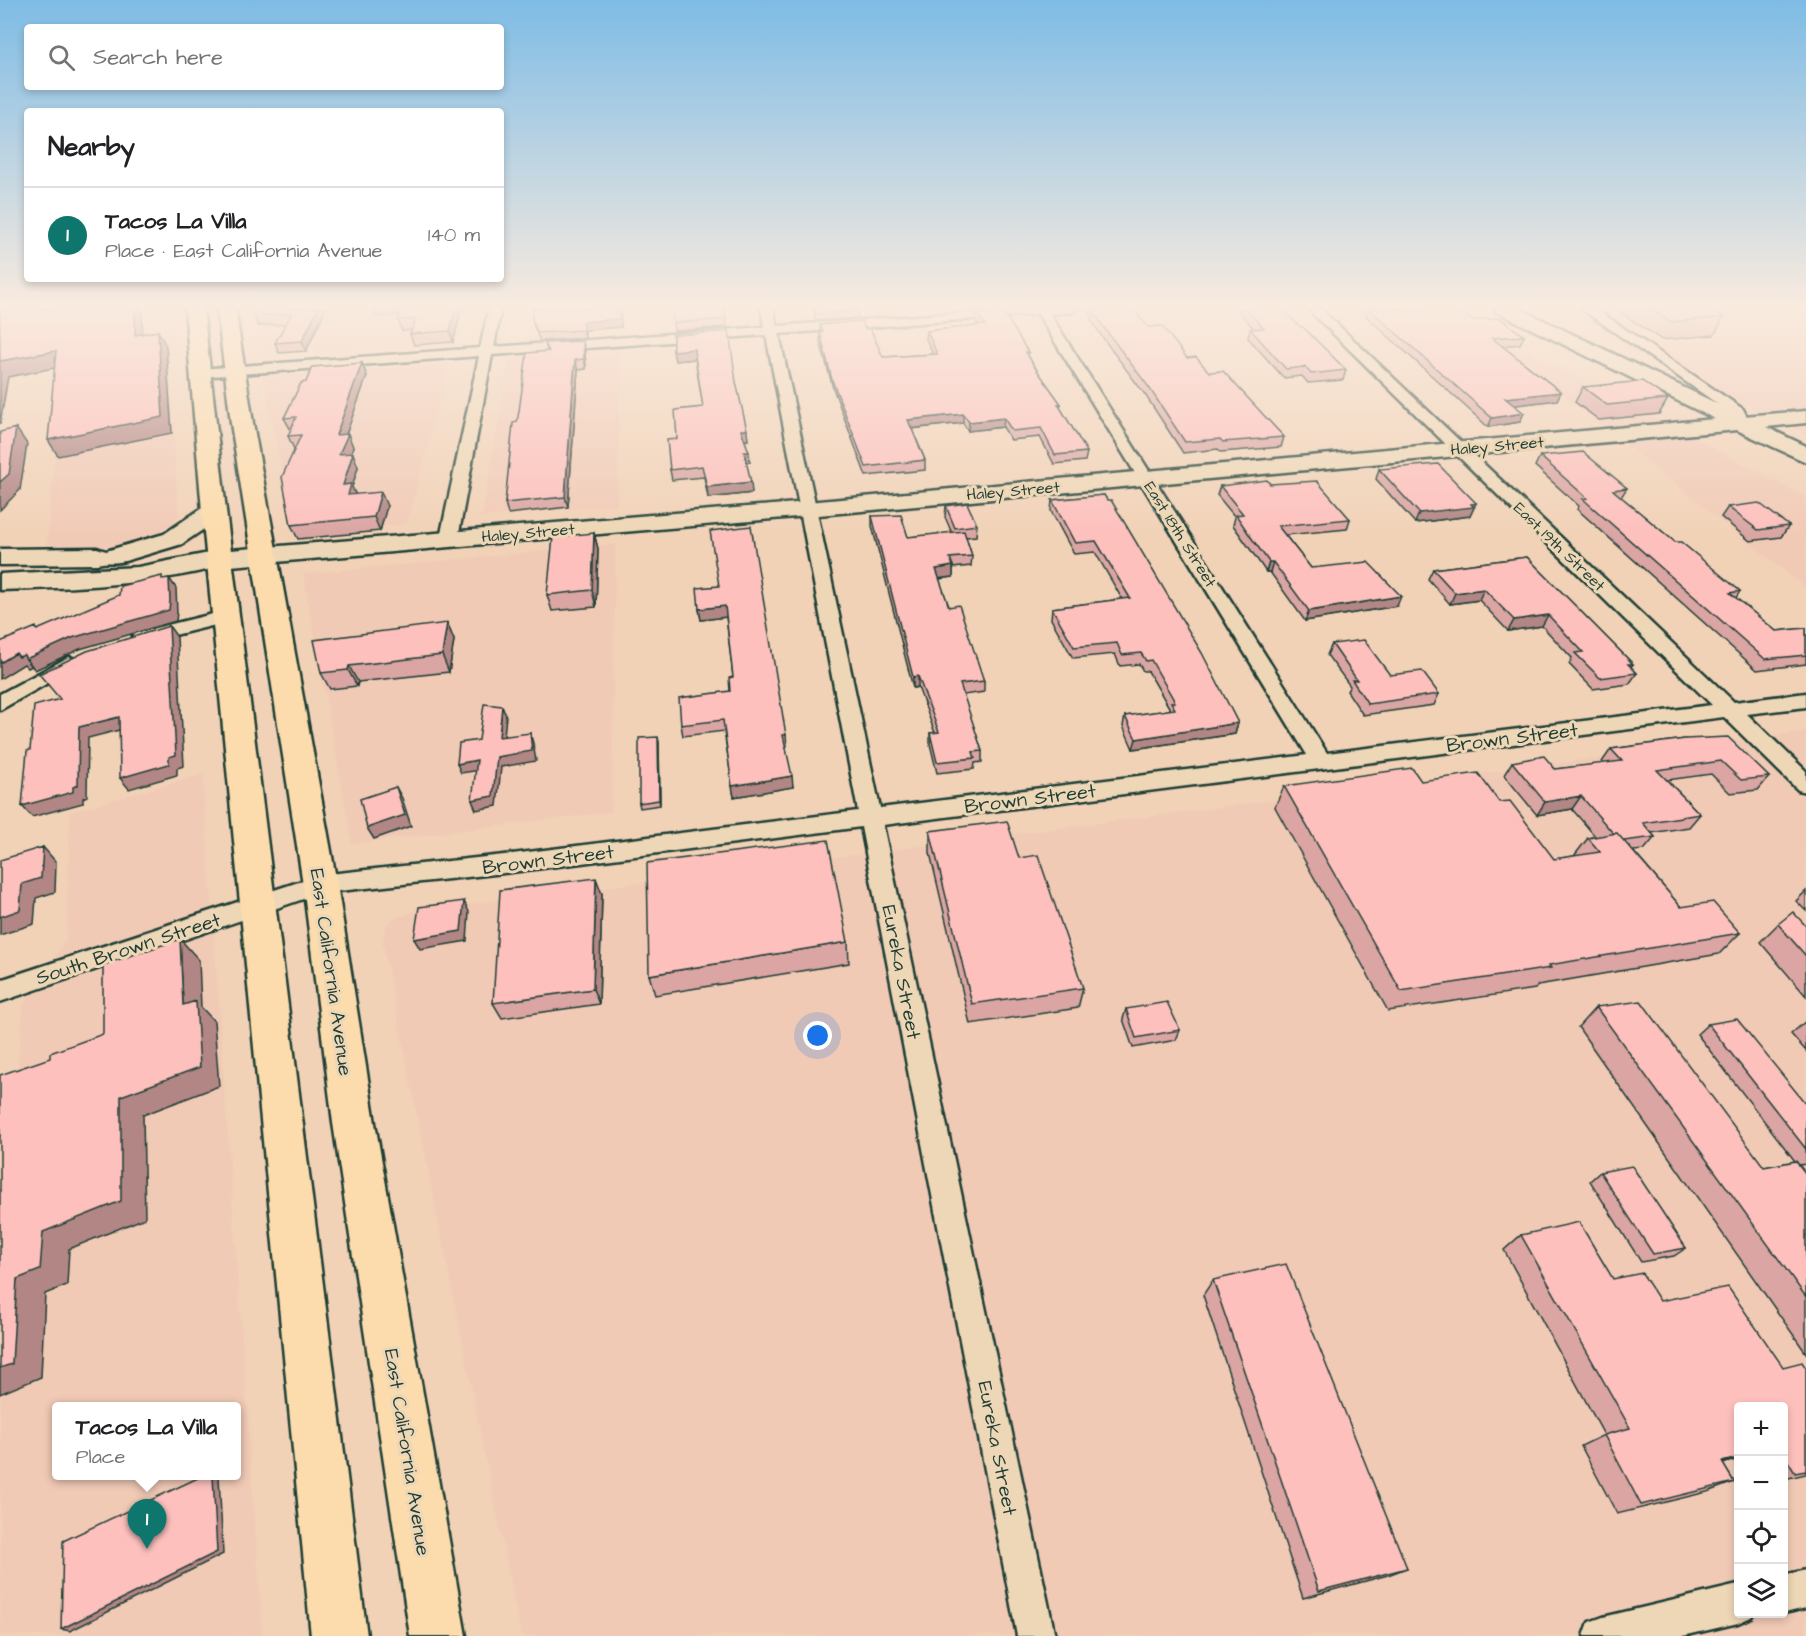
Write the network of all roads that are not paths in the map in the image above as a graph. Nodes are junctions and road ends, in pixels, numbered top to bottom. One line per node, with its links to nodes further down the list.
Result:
1 (201, 384): 15 (main road)
2 (238, 384): 17 (main road, East California Avenue)
3 (478, 384): 16 (street)
4 (783, 384): 14 (street, Eureka Street)
5 (1088, 384): 13 (street, East 18th Street)
6 (1392, 384): 11 (street, East 19th Street)
7 (1663, 384): 10 (street)
8 (1698, 384): 10 (street)
9 (1806, 417): 10 (street, Haley Street)
10 (1743, 423): 11 (street, Haley Street); 12 (street)
11 (1459, 449): 13 (street, Haley Street); 27 (street, East 19th Street)
12 (1806, 455)
13 (1146, 478): 14 (street, Haley Street); 28 (street, East 18th Street)
14 (808, 509): 16 (street, Haley Street); 30 (street, Eureka Street)
15 (214, 512): 18 (street); 20 (main road)
16 (449, 538): 17 (street, Haley Street)
17 (266, 555): 20 (street, Haley Street); 31 (main road, East California Avenue)
18 (117, 556): 19 (street); 20 (street)
19 (0, 557)
20 (219, 559): 21 (street); 22 (main road)
21 (0, 582)
22 (225, 617): 23 (street); 32 (main road)
23 (121, 644)
24 (84, 657): 26 (street)
25 (1806, 700): 27 (street, Brown Street)
26 (0, 703)
27 (1729, 709): 28 (street, Brown Street); 29 (street, East 19th Street)
28 (1321, 761): 30 (street, Brown Street)
29 (1806, 784)
30 (871, 818): 31 (street, Brown Street); 39 (street, Eureka Street)
31 (320, 884): 32 (street, Brown Street); 38 (main road, East California Avenue)
32 (257, 906): 33 (street, South Brown Street); 37 (main road)
33 (0, 991)
34 (1806, 1588): 35 (street)
35 (1788, 1593)
36 (1734, 1605): 40 (street)
37 (339, 1636)
38 (438, 1636)
39 (1036, 1636)
40 (1603, 1636)

